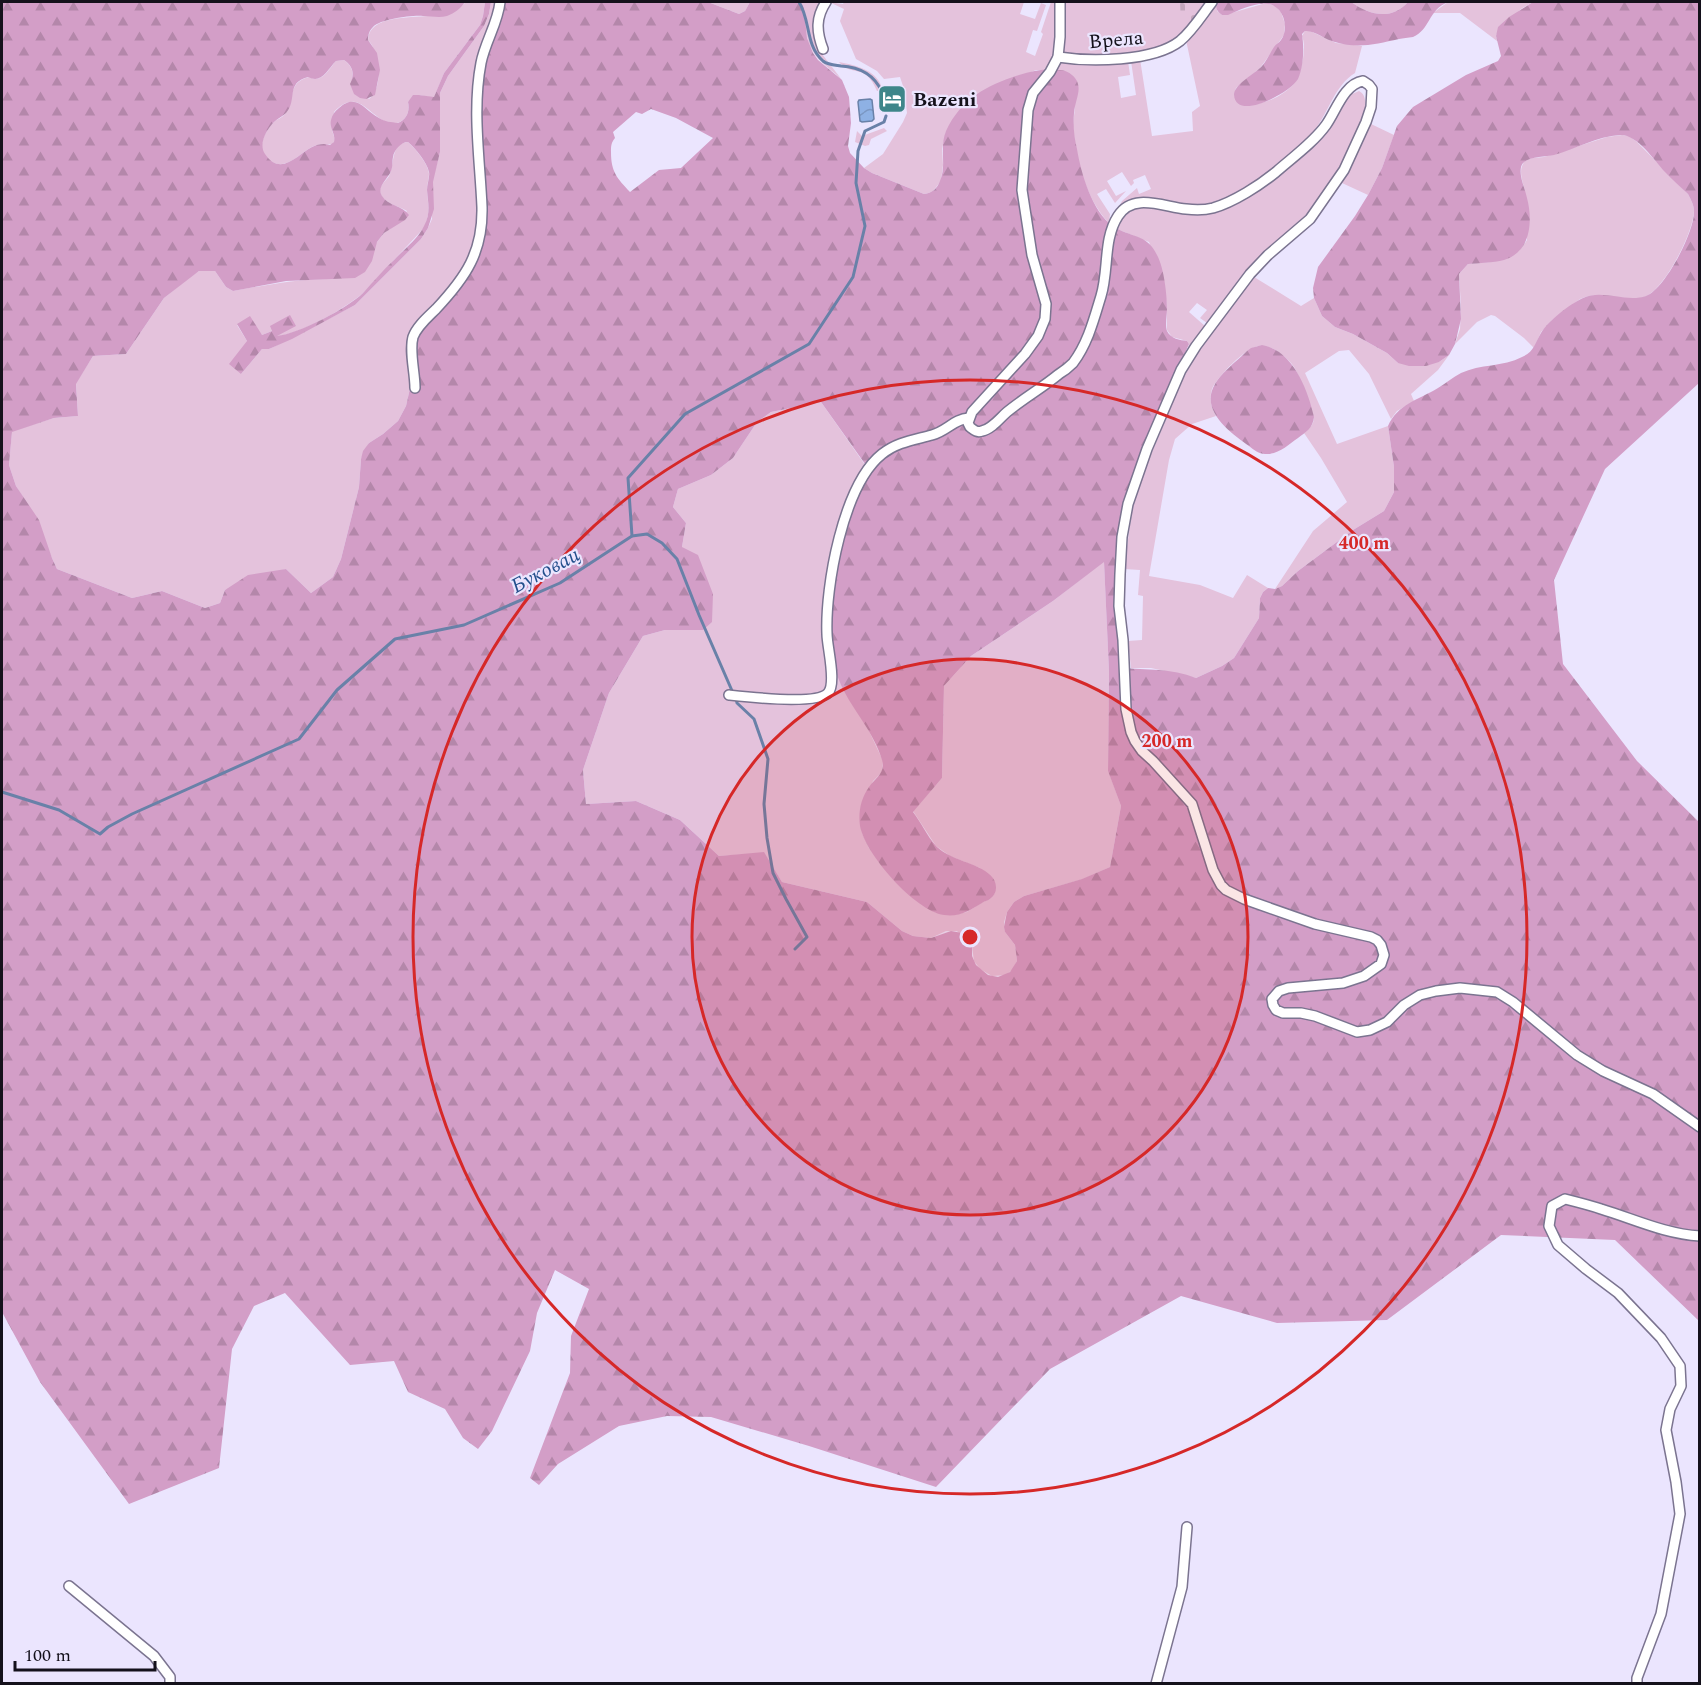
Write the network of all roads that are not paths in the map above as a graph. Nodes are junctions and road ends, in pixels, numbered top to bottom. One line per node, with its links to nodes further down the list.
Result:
1 (500, 2): 7 (street)
2 (826, 2): 5 (street)
3 (1060, 2): 6 (street, Врела)
4 (1212, 2): 6 (street, Врела)
5 (823, 48)
6 (1058, 57): 8 (street)
7 (415, 388)
8 (969, 418): 9 (street); 10 (street)
9 (733, 696)
10 (1700, 1127)
11 (1700, 1236): 16 (street)
12 (1187, 1527): 15 (street)
13 (69, 1586): 14 (street)
14 (170, 1683)
15 (1156, 1683)
16 (1637, 1683)

